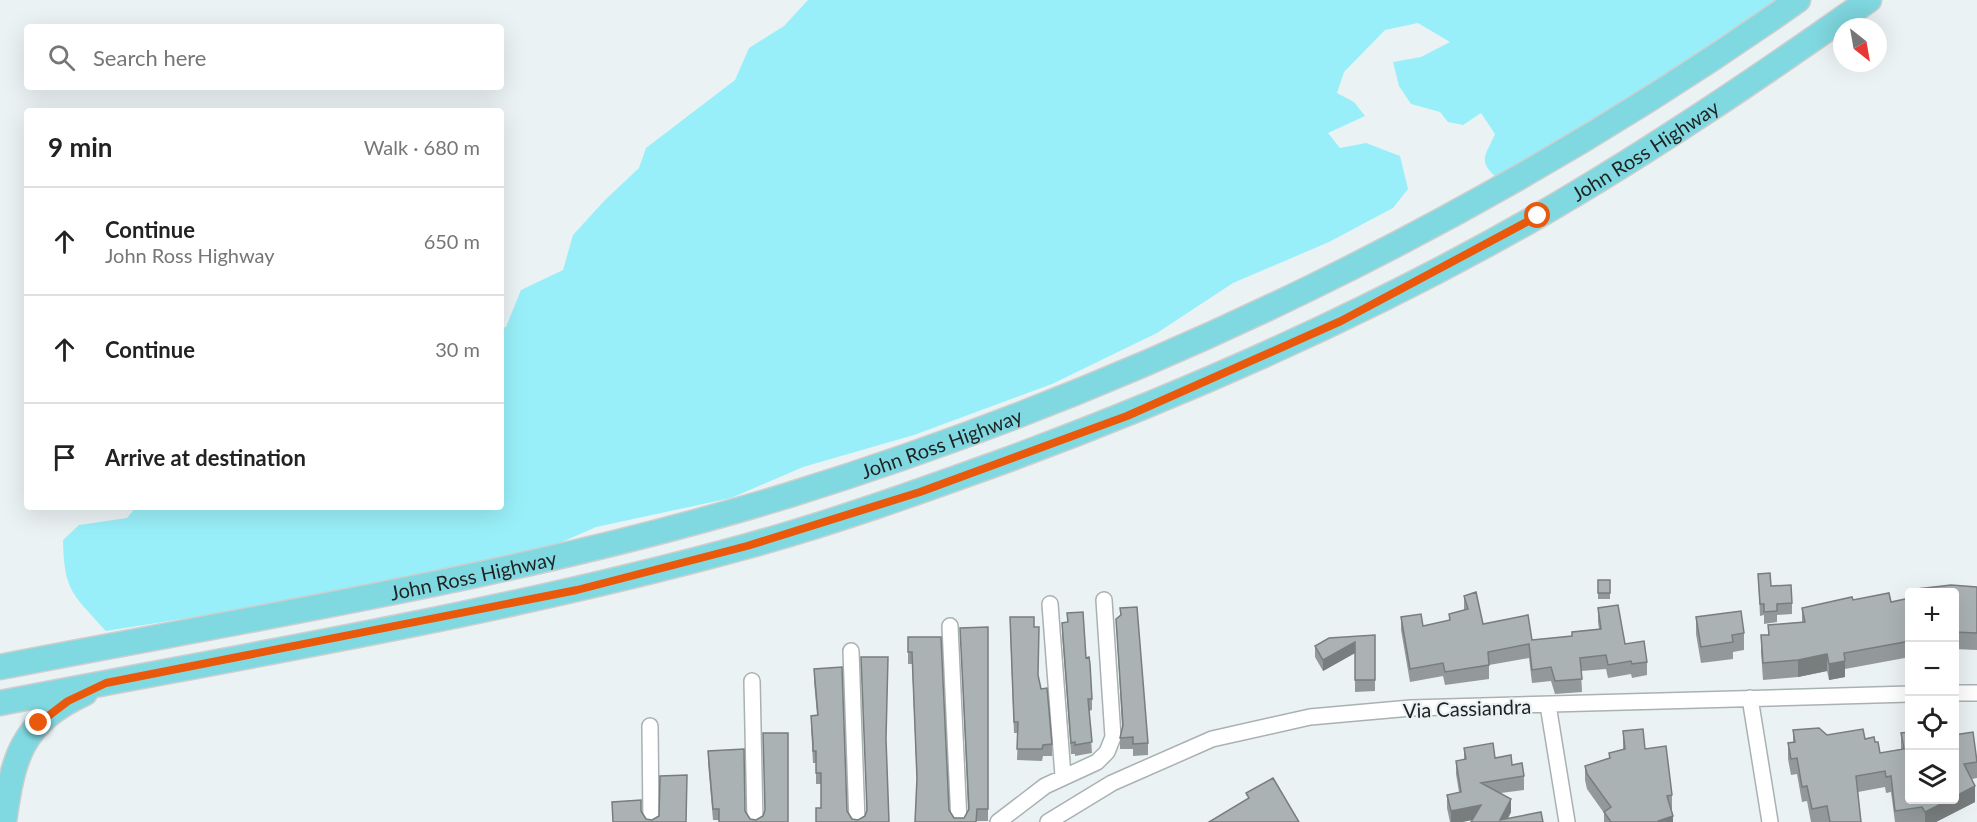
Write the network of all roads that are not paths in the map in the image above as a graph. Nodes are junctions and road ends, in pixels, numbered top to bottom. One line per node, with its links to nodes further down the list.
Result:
1 (1798, 0): 7 (main road, John Ross Highway)
2 (1869, 0): 9 (main road, John Ross Highway)
3 (1104, 600): 17 (street)
4 (1050, 604): 17 (street)
5 (950, 626): 22 (street)
6 (851, 651): 21 (street)
7 (0, 667)
8 (752, 681): 20 (street)
9 (106, 683): 14 (main road, John Ross Highway); 18 (main road)
10 (1959, 693): 11 (street)
11 (1977, 693)
12 (1905, 694): 13 (street, Via Cassiandra)
13 (1750, 698): 15 (street, Via Cassiandra); 26 (street)
14 (0, 703)
15 (1548, 705): 24 (street, Via Cassiandra); 25 (street)
16 (650, 726): 19 (street)
17 (1064, 776): 23 (street)
18 (4, 822)
19 (651, 822)
20 (755, 822)
21 (857, 822)
22 (959, 822)
23 (998, 822)
24 (1048, 822)
25 (1567, 822)
26 (1770, 822)

